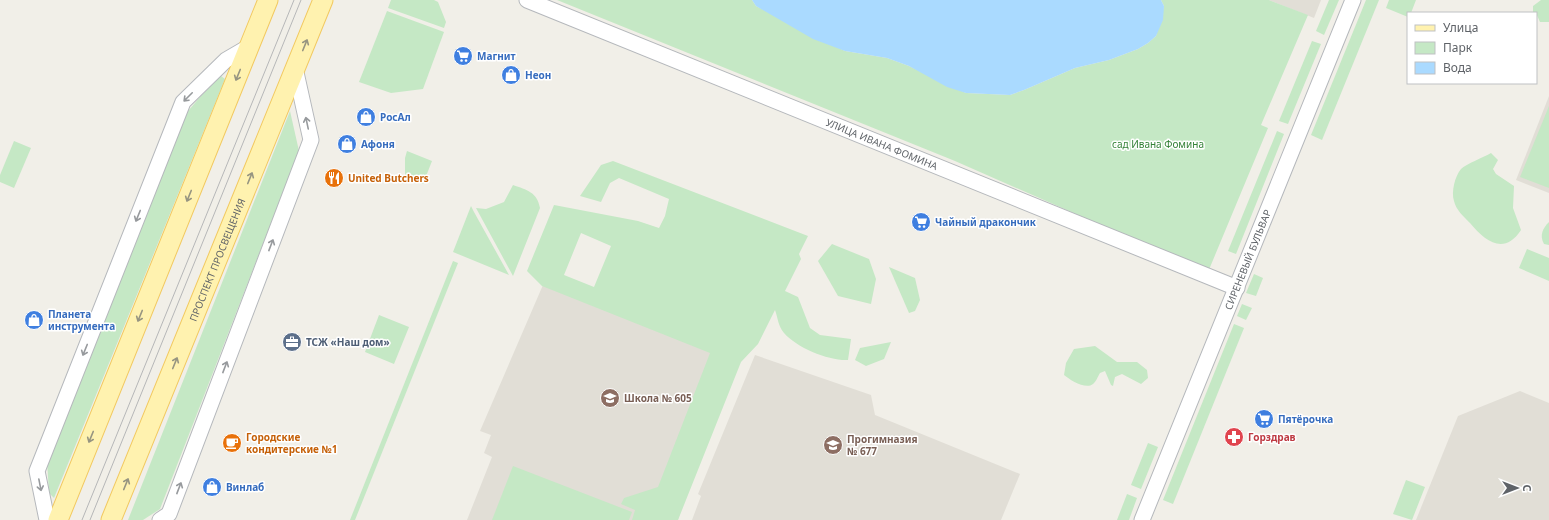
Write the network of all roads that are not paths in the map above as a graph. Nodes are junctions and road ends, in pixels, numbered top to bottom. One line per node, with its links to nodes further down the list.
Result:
1 (268, 0): 5 (main road)
2 (323, 0): 6 (main road, ПРОСПЕКТ ПРОСВЕЩЕНИЯ, one-way to 2)
3 (527, 0): 7 (street, УЛИЦА ИВАНА ФОМИНА)
4 (1353, 0): 7 (street, СИРЕНЕВЫЙ БУЛЬВАР)
5 (250, 46): 8 (street, one-way to 8); 9 (main road, one-way to 9)
6 (295, 68): 10 (main road, ПРОСПЕКТ ПРОСВЕЩЕНИЯ, one-way to 6); 11 (street, one-way to 6)
7 (1237, 288): 12 (street, СИРЕНЕВЫЙ БУЛЬВАР)
8 (47, 520)
9 (58, 520)
10 (111, 520)
11 (160, 520)
12 (1142, 520)

